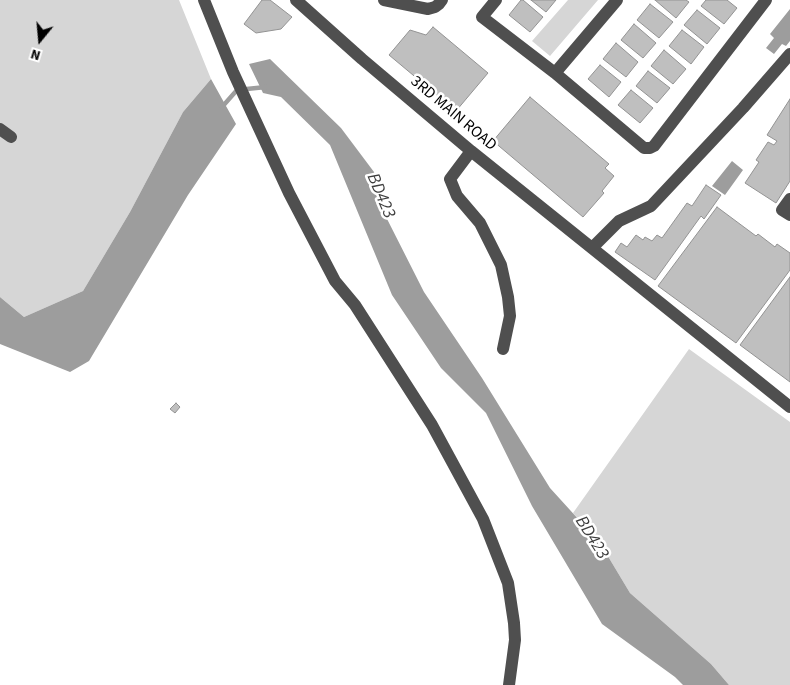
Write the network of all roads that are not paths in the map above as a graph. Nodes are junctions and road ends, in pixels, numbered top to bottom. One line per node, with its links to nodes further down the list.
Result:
1 (204, 0): 19 (street)
2 (296, 0): 13 (street, 3RD MAIN ROAD)
3 (384, 0): 4 (street)
4 (442, 0)
5 (496, 0): 10 (street)
6 (617, 0): 10 (street)
7 (766, 0): 10 (street)
8 (790, 54): 9 (street)
9 (785, 68): 16 (street)
10 (554, 73)
11 (0, 129): 12 (street)
12 (11, 137)
13 (471, 151): 16 (street, 3RD MAIN ROAD); 17 (street)
14 (790, 199): 15 (street)
15 (790, 215)
16 (592, 248): 18 (street, 3RD MAIN ROAD)
17 (503, 349)
18 (790, 407)
19 (509, 685)

